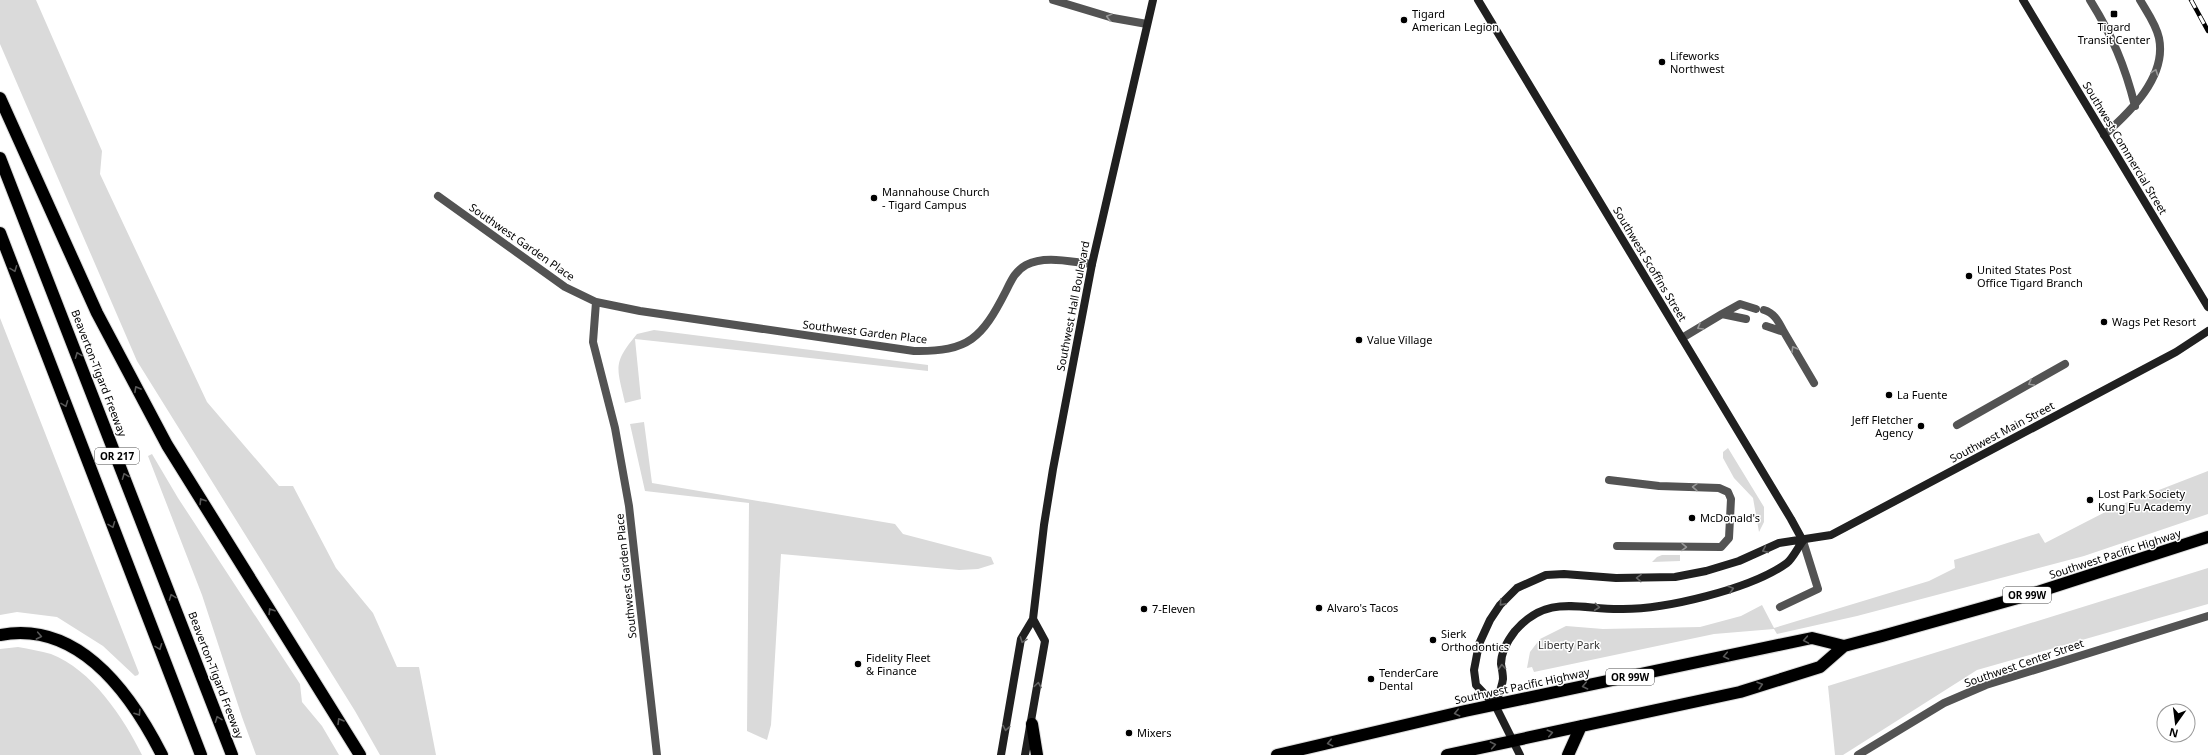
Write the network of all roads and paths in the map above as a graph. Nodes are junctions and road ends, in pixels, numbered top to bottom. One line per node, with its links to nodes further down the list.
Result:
1 (1053, 0): 7 (street, one-way to 1)
2 (1152, 0): 7 (street, Southwest Hall Boulevard)
3 (1478, 0): 22 (street, Southwest Scoffins Street)
4 (2023, 0): 10 (street, Southwest Commercial Street)
5 (2090, 0): 9 (street)
6 (2140, 0): 9 (street, one-way to 6)
7 (1147, 24): 14 (street, Southwest Hall Boulevard)
8 (0, 98): 42 (highway, one-way to 8)
9 (2135, 106): 10 (street)
10 (2104, 136): 16 (street, Southwest Commercial Street)
11 (0, 158): 41 (highway, Beaverton-Tigard Freeway / OR 217, one-way to 11)
12 (438, 196): 15 (street, Southwest Garden Place)
13 (0, 233): 40 (highway, OR 217, one-way to 40)
14 (1092, 264): 15 (street, Southwest Garden Place); 32 (street, Southwest Hall Boulevard)
15 (596, 302): 43 (street, Southwest Garden Place)
16 (2208, 307)
17 (1722, 314): 18 (street); 21 (street); 22 (street, one-way to 22)
18 (1746, 319)
19 (1766, 326): 21 (street)
20 (2208, 331): 28 (street, Southwest Main Street)
21 (1784, 332): 24 (street, one-way to 21)
22 (1682, 338): 28 (street, Southwest Scoffins Street)
23 (2065, 364): 25 (street, one-way to 25)
24 (1814, 383)
25 (1957, 425)
26 (1609, 480): 29 (street, one-way to 26)
27 (2208, 537): 34 (highway, Southwest Pacific Highway / OR 99W)
28 (1802, 541): 30 (street); 35 (street, one-way to 28); 35 (street, Southwest Main Street, one-way to 35)
29 (1617, 546)
30 (1780, 607)
31 (2208, 616): 51 (street, Southwest Center Street)
32 (1033, 619): 36 (street, one-way to 32); 44 (street, Southwest Hall Boulevard, one-way to 44)
33 (0, 635): 39 (highway, one-way to 39)
34 (1844, 646): 35 (highway, Southwest Pacific Highway / OR 99W, one-way to 35); 37 (highway, Southwest Pacific Highway / OR 99W, one-way to 34)
35 (1495, 705): 38 (street, Southwest Main Street); 47 (highway, Southwest Pacific Highway / OR 99W, one-way to 47)
36 (1032, 724): 45 (street); 46 (highway)
37 (1582, 726): 38 (highway, Southwest Pacific Highway / OR 99W, one-way to 37); 50 (highway)
38 (1512, 741): 48 (highway, Southwest Pacific Highway / OR 99W, one-way to 38); 49 (street, Southwest Main Street)
39 (162, 755)
40 (202, 755)
41 (232, 755)
42 (360, 755)
43 (657, 755)
44 (1001, 755)
45 (1025, 755)
46 (1037, 755)
47 (1277, 755)
48 (1447, 755)
49 (1520, 755)
50 (1568, 755)
51 (1858, 755)

